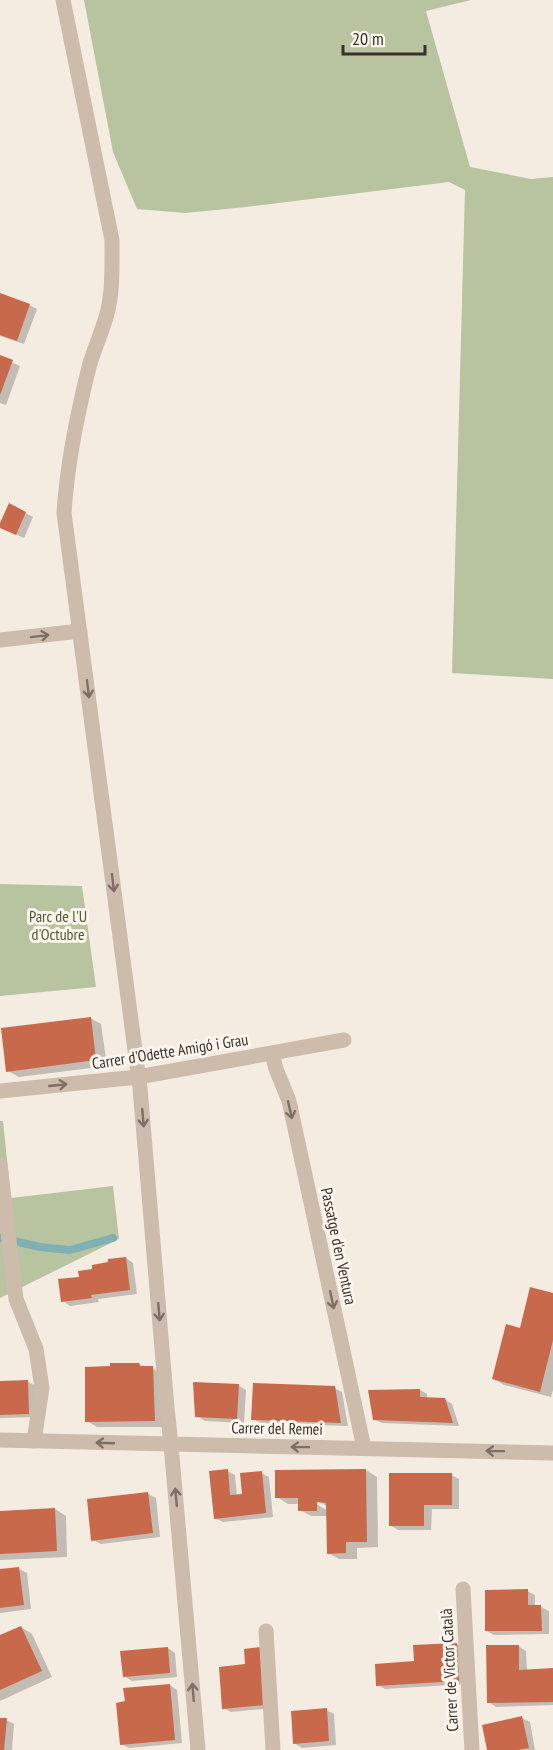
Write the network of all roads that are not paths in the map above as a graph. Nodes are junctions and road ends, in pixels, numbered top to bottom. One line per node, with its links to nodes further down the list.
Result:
1 (63, 0): 2 (street)
2 (80, 631): 3 (street, one-way to 2); 6 (street, one-way to 6)
3 (0, 640)
4 (344, 1040): 5 (street, Carrer d'Odette Amigó i Grau)
5 (272, 1054): 6 (street, Carrer d'Odette Amigó i Grau); 12 (street, Passatge d'en Ventura, one-way to 12)
6 (138, 1077): 7 (street, Carrer d'Odette Amigó i Grau, one-way to 6); 11 (street, one-way to 11)
7 (0, 1091)
8 (0, 1165): 10 (street)
9 (0, 1440): 10 (street, Carrer del Remei)
10 (34, 1441): 11 (street, Carrer del Remei, one-way to 10)
11 (171, 1445): 12 (street, Carrer del Remei, one-way to 11); 16 (street, one-way to 11)
12 (364, 1448): 13 (street, Carrer del Remei, one-way to 12)
13 (553, 1453)
14 (463, 1589): 18 (street, Carrer de Victor Català)
15 (266, 1631): 17 (street)
16 (198, 1750)
17 (273, 1750)
18 (472, 1750)

